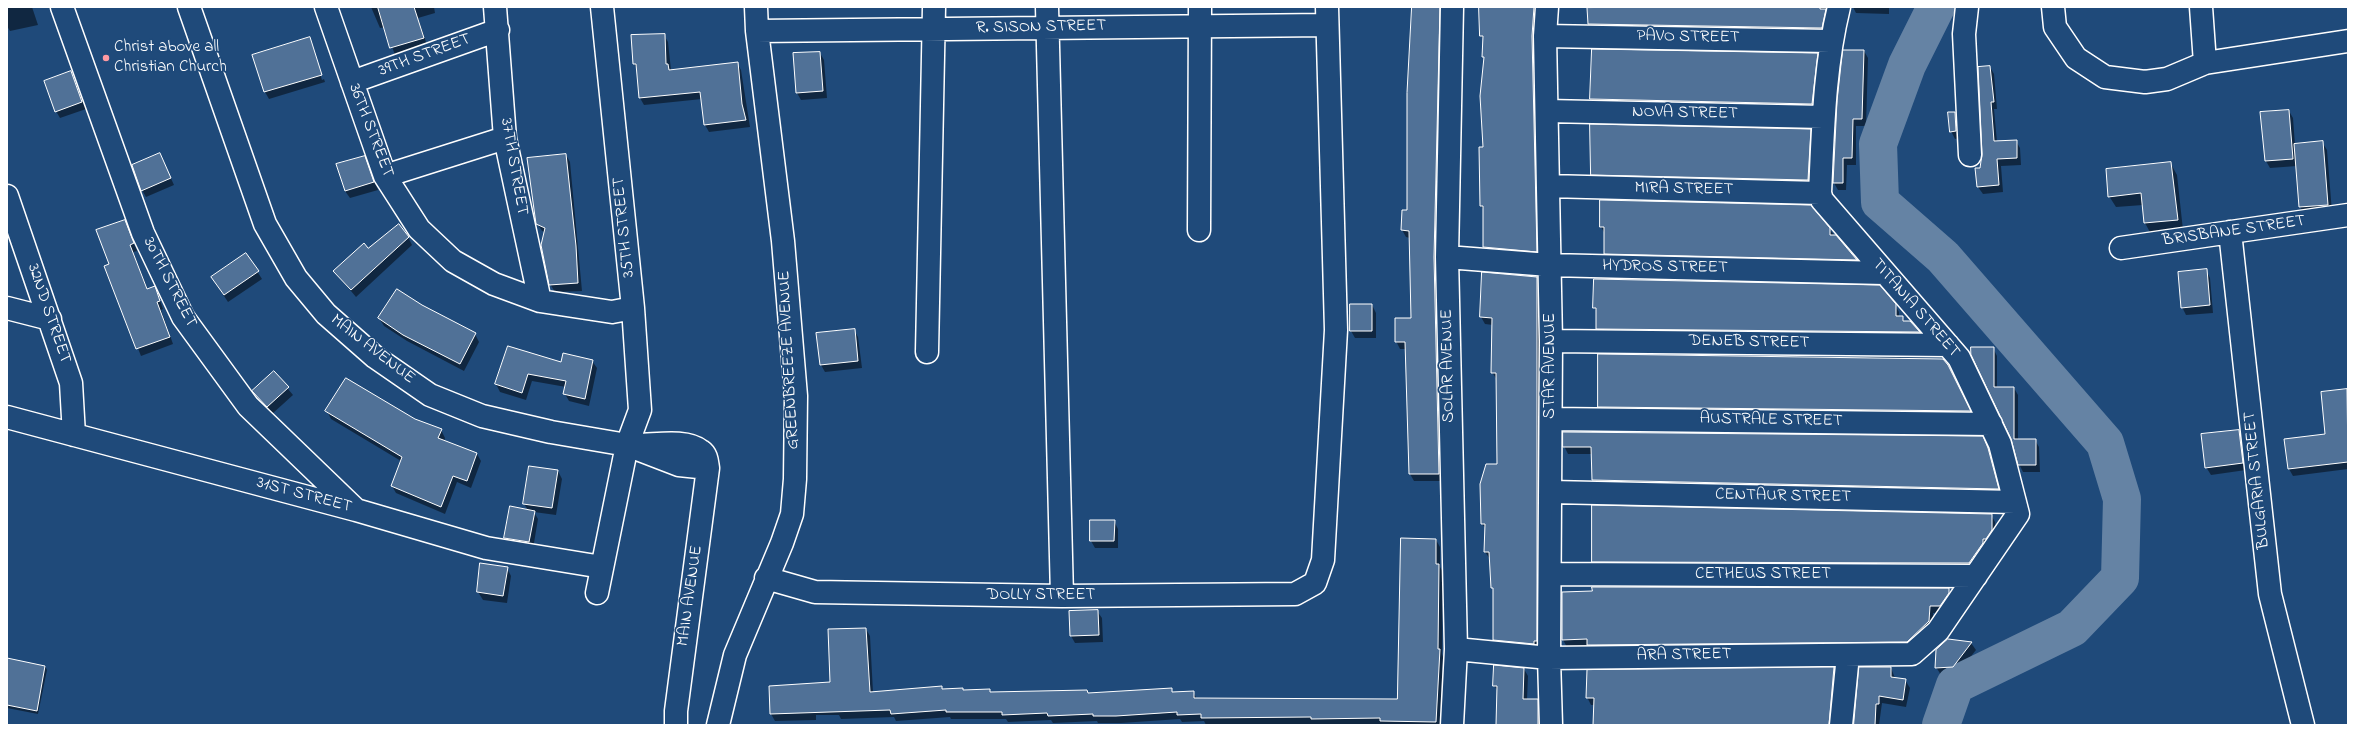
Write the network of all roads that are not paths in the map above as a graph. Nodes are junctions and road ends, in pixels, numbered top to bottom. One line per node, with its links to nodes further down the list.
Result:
1 (62, 7): 54 (street, 30TH STREET)
2 (189, 7): 51 (street, MAIN AVENUE)
3 (326, 7): 24 (street, 36TH STREET)
4 (495, 7): 17 (street, 37TH STREET)
5 (602, 7): 42 (street, 35TH STREET)
6 (756, 7): 19 (street, GREENBREEZE AVENUE)
7 (934, 7): 18 (street)
8 (1452, 7): 37 (street, SOLAR AVENUE)
9 (1547, 7): 20 (street, STAR AVENUE)
10 (1839, 7): 21 (street)
11 (1967, 7): 28 (street)
12 (2053, 7): 23 (street)
13 (2201, 7): 23 (street)
14 (1199, 16): 15 (street, R. SISON STREET); 16 (street, R. SISON STREET); 34 (street)
15 (1326, 16): 60 (street, DOLLY STREET)
16 (1047, 18): 18 (street, R. SISON STREET); 60 (street)
17 (498, 30): 24 (street, 39TH STREET); 27 (street, 37TH STREET)
18 (934, 30): 19 (street, R. SISON STREET); 46 (street)
19 (757, 31): 58 (street, GREENBREEZE AVENUE)
20 (1545, 36): 21 (street, PAVO STREET); 25 (street, STAR AVENUE)
21 (1830, 41): 26 (street)
22 (2348, 41): 23 (street)
23 (2206, 64)
24 (352, 82): 29 (street, 36TH STREET)
25 (1547, 111): 26 (street, NOVA STREET); 30 (street, STAR AVENUE)
26 (1824, 117): 31 (street)
27 (505, 138): 29 (street); 40 (street, 37TH STREET)
28 (1970, 155)
29 (385, 176): 40 (street, 36TH STREET)
30 (1548, 186): 31 (street, MIRA STREET); 38 (street, STAR AVENUE)
31 (1820, 193): 39 (street, TITANIA STREET)
32 (8, 202): 43 (street, 32ND STREET)
33 (2348, 215): 35 (street, BRISBANE STREET)
34 (1199, 230)
35 (2230, 232): 36 (street, BRISBANE STREET); 70 (street, BULGARIA STREET)
36 (2120, 248)
37 (1447, 257): 38 (street, HYDROS STREET); 61 (street, SOLAR AVENUE)
38 (1549, 265): 39 (street, HYDROS STREET); 44 (street, STAR AVENUE)
39 (1884, 273): 45 (street, TITANIA STREET)
40 (540, 301): 42 (street, 36TH STREET)
41 (7, 308): 43 (street)
42 (633, 308): 51 (street, 35TH STREET)
43 (50, 319): 50 (street, 32ND STREET)
44 (1551, 341): 45 (street, DENEB STREET); 48 (street, STAR AVENUE)
45 (1948, 346): 49 (street, TITANIA STREET)
46 (927, 352)
47 (7, 416): 50 (street, 31ST STREET)
48 (1551, 419): 49 (street, AUSTRALE STREET); 52 (street, STAR AVENUE)
49 (1991, 424): 53 (street, TITANIA STREET)
50 (74, 435): 54 (street, 31ST STREET)
51 (627, 446): 55 (street); 65 (street, MAIN AVENUE)
52 (1551, 492): 53 (street, CENTAUR STREET); 56 (street, STAR AVENUE)
53 (2015, 502): 57 (street, TITANIA STREET)
54 (356, 510): 55 (street, 31ST STREET)
55 (602, 568): 59 (street)
56 (1551, 574): 57 (street, CETHEUS STREET); 64 (street, STAR AVENUE)
57 (1976, 576): 62 (street, TITANIA STREET)
58 (766, 578): 60 (street, DOLLY STREET); 66 (street, GREENBREEZE AVENUE)
59 (597, 593)
60 (1062, 596)
61 (1456, 649): 64 (street, ARA STREET); 67 (street, SOLAR AVENUE)
62 (1912, 654): 63 (street, ARA STREET)
63 (1848, 655): 64 (street, ARA STREET); 69 (street)
64 (1549, 658): 68 (street, STAR AVENUE)
65 (676, 725)
66 (718, 725)
67 (1452, 725)
68 (1551, 725)
69 (1841, 725)
70 (2303, 725)

